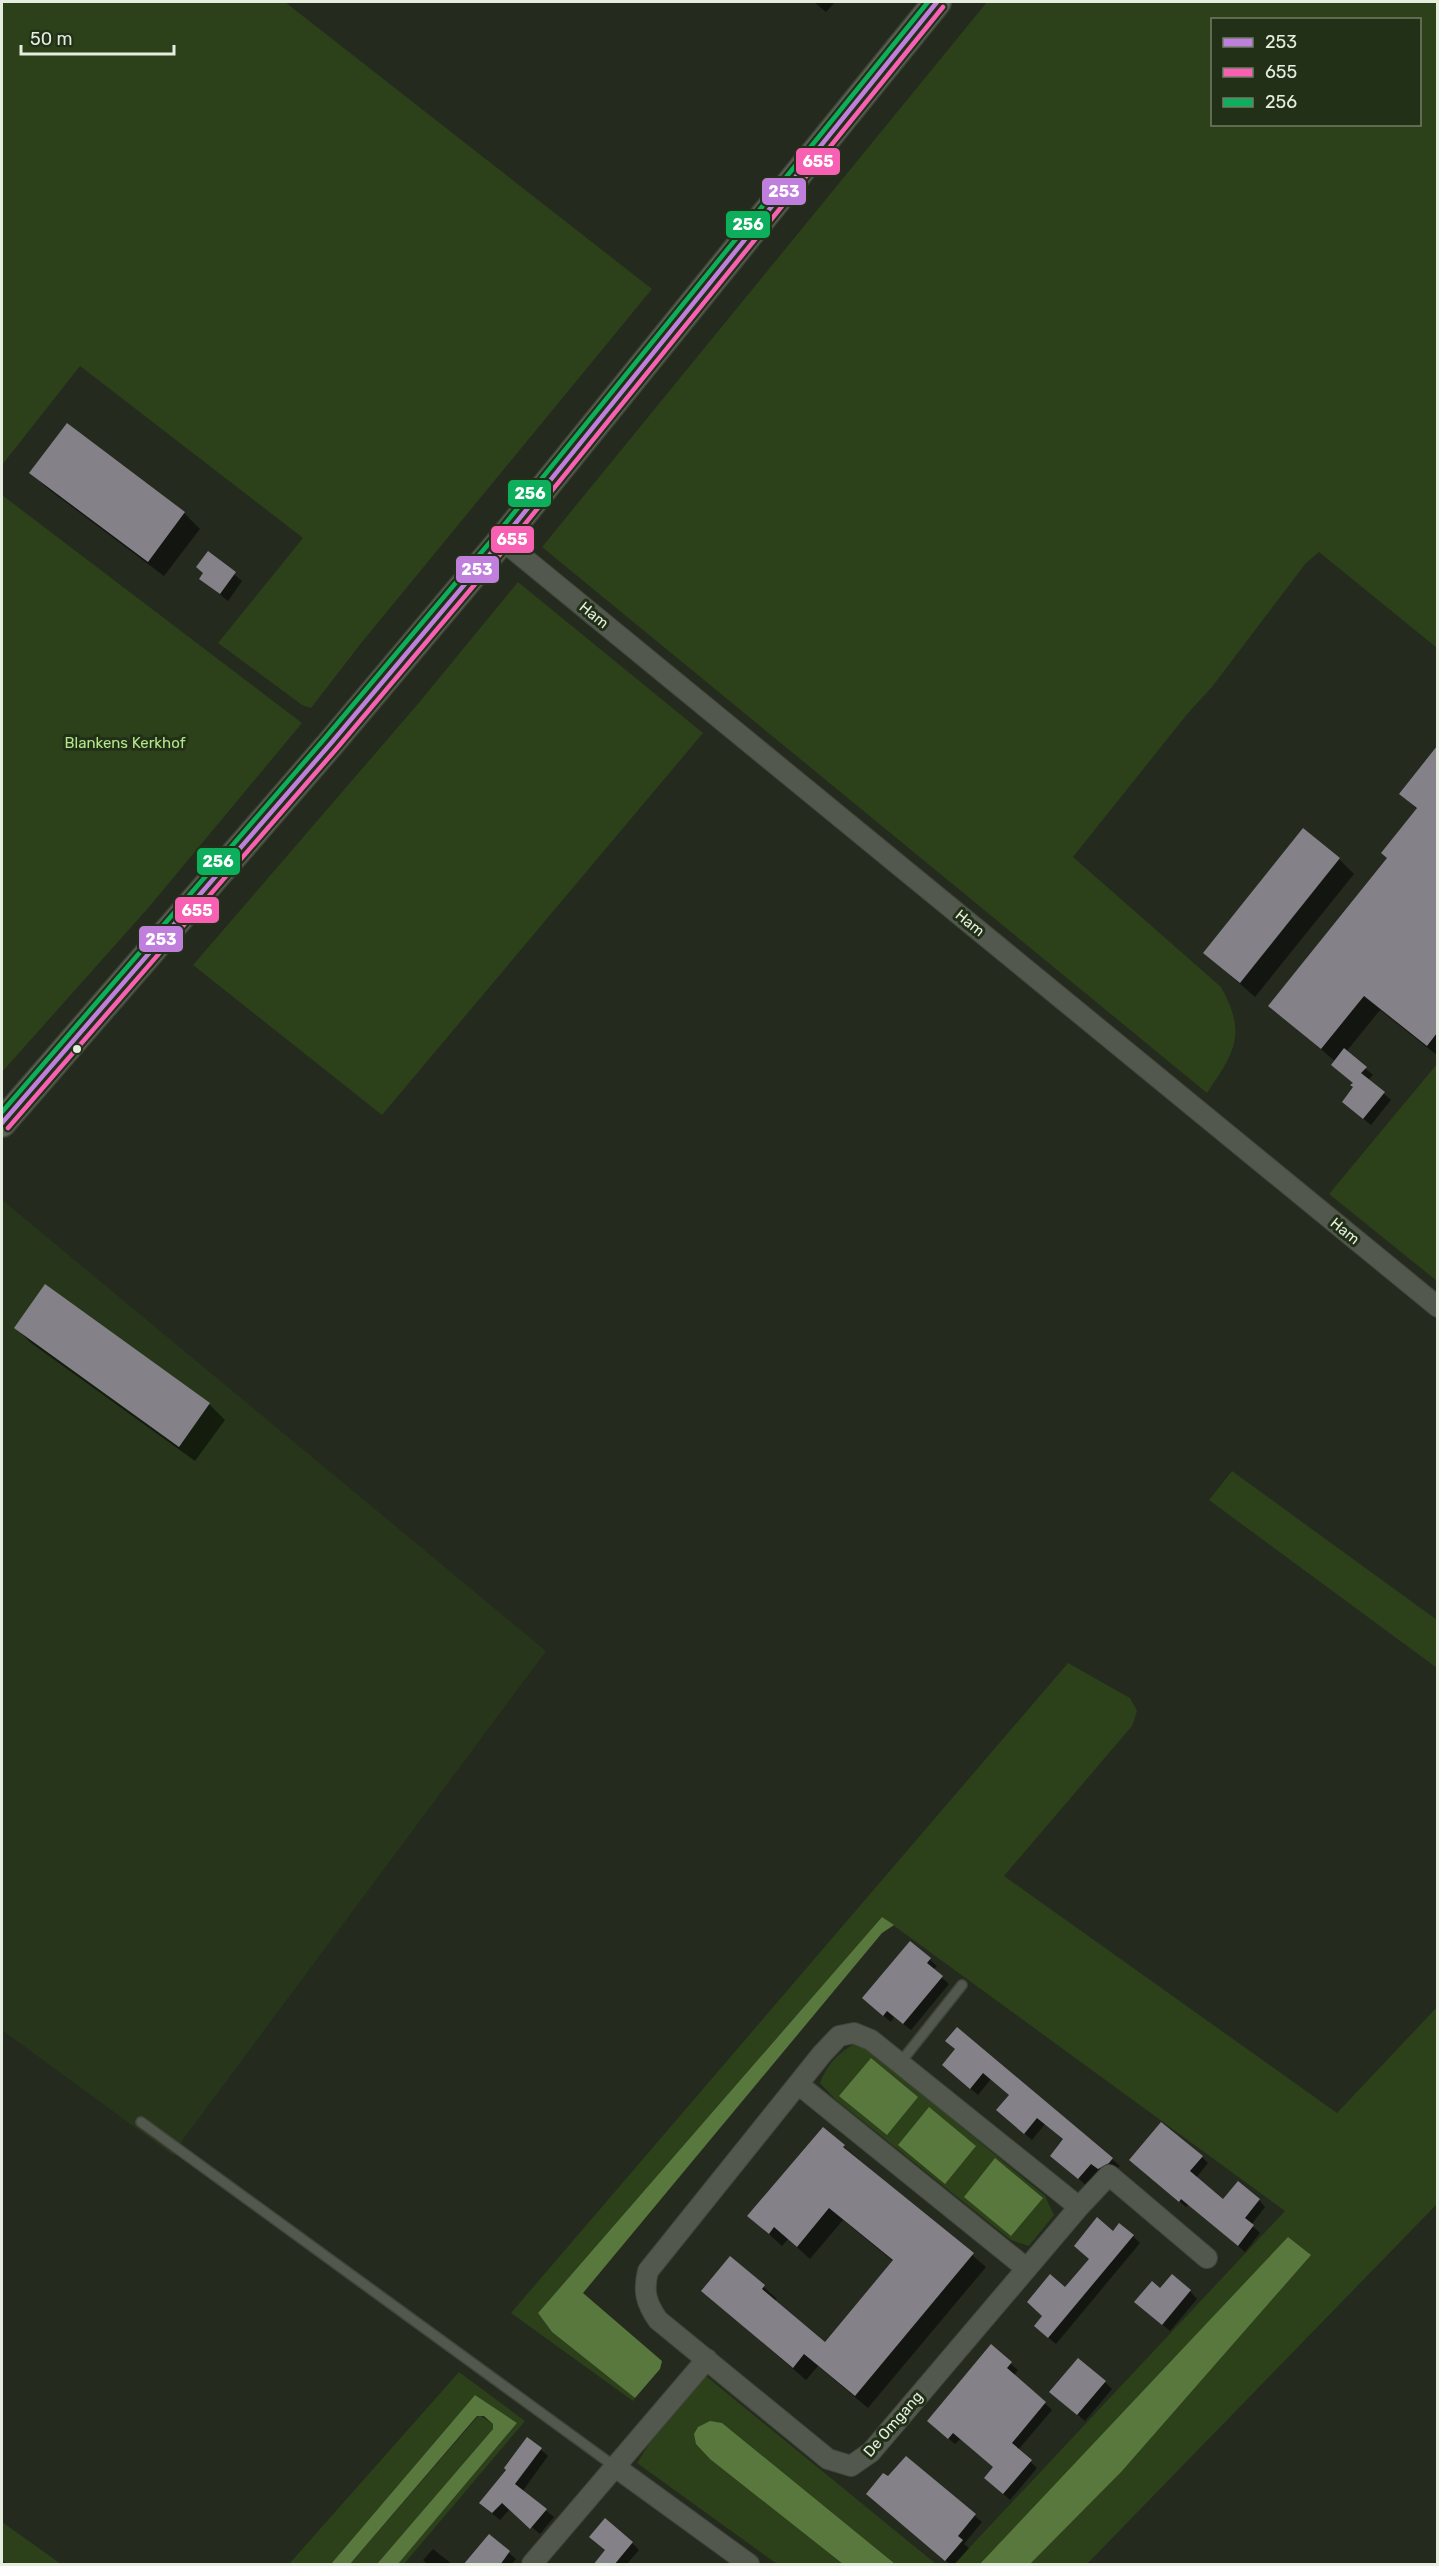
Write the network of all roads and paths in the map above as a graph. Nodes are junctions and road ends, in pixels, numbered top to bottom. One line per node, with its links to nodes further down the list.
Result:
1 (937, 2): 2 (main road)
2 (502, 540): 3 (main road); 4 (street, Ham)
3 (2, 1122)
4 (1437, 1307)
5 (962, 1985): 6 (lane)
6 (900, 2063): 7 (street, De Omgang); 9 (street, De Omgang)
7 (798, 2084): 11 (street); 12 (street, De Omgang)
8 (141, 2122): 13 (lane)
9 (1079, 2207): 10 (street, De Omgang); 11 (street, De Omgang)
10 (1207, 2258)
11 (1026, 2268): 12 (street, De Omgang)
12 (707, 2359): 13 (street)
13 (614, 2466): 14 (street); 15 (street)
14 (532, 2565)
15 (749, 2565)

